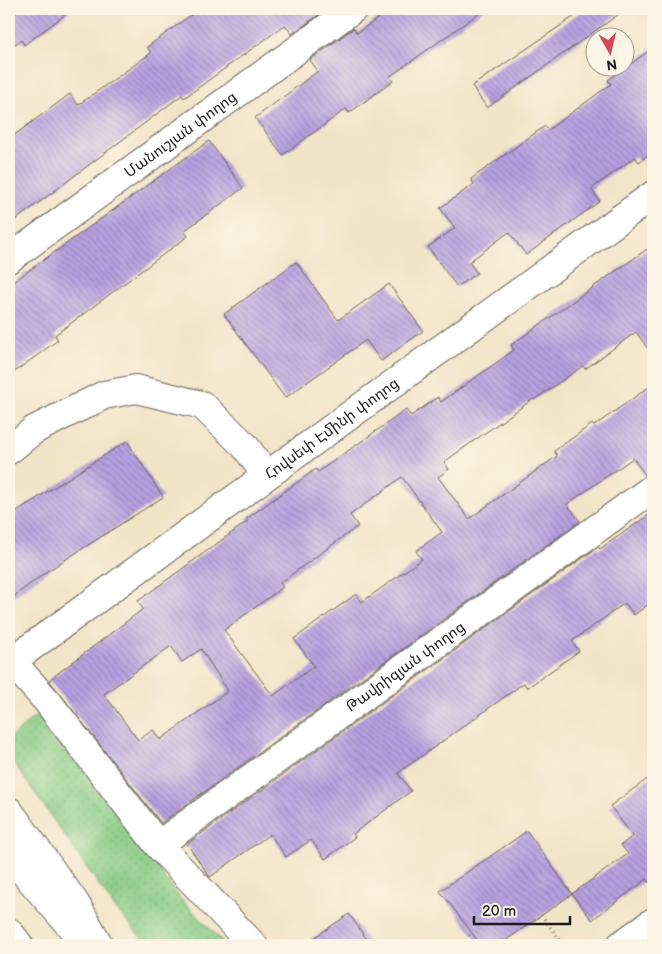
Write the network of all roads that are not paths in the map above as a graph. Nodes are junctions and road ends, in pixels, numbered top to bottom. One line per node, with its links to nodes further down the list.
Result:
1 (353, 9): 3 (street, Մանուշյան փողոց)
2 (653, 195): 5 (street, Հովսեփ Էմինի փողոց)
3 (9, 259)
4 (9, 450): 5 (street)
5 (266, 475): 7 (street, Հովսեփ Էմինի փողոց)
6 (653, 488): 9 (street, Թավրիզյան փողոց)
7 (10, 662): 9 (street)
8 (9, 812): 15 (street)
9 (158, 845): 16 (street)
10 (9, 855): 14 (street)
11 (653, 922): 17 (street)
12 (9, 932): 13 (street)
13 (19, 945)
14 (87, 945)
15 (99, 945)
16 (253, 945)
17 (621, 945)

